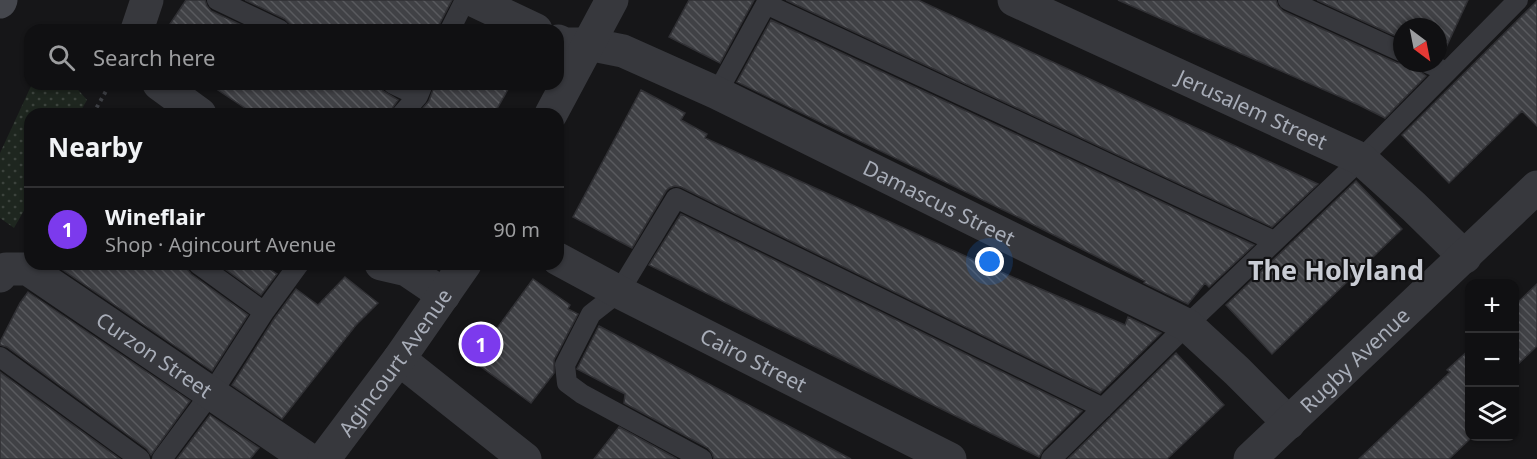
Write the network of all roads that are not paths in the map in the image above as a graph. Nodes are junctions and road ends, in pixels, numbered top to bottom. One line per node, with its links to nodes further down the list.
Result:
1 (147, 0): 9 (street)
2 (217, 0): 10 (lane)
3 (465, 0): 11 (lane)
4 (473, 0): 12 (street)
5 (612, 0): 13 (street)
6 (1014, 0): 24 (street, Jerusalem Street)
7 (1288, 0): 14 (lane)
8 (1518, 0): 16 (lane)
9 (138, 24)
10 (267, 24)
11 (453, 24)
12 (523, 24)
13 (573, 42): 15 (street); 20 (street, Damascus Street)
14 (1393, 48)
15 (564, 71)
16 (1447, 72): 24 (lane)
17 (167, 90): 21 (street)
18 (421, 90): 22 (lane)
19 (558, 90): 23 (street)
20 (717, 93): 26 (lane); 39 (street, Damascus Street)
21 (192, 108)
22 (407, 108)
23 (553, 108)
24 (1361, 159): 26 (lane); 27 (street, Jerusalem Street)
25 (1537, 187): 27 (street, Rugby Avenue)
26 (1274, 241): 39 (lane)
27 (1464, 256): 44 (street, Rugby Avenue)
28 (564, 262): 36 (street, Cairo Street)
29 (24, 269): 35 (street, Curzon Street)
30 (29, 270): 42 (street, Curzon Street)
31 (206, 270): 38 (lane)
32 (295, 270): 38 (lane)
33 (406, 270): 37 (street)
34 (461, 270): 37 (street, Agincourt Avenue)
35 (0, 276)
36 (620, 292): 43 (lane); 50 (lane); 51 (street, Cairo Street)
37 (444, 295): 41 (street, Agincourt Avenue)
38 (264, 312): 42 (lane)
39 (1186, 325): 43 (lane); 44 (street, Damascus Street)
40 (0, 357): 45 (lane)
41 (399, 358): 48 (street, Agincourt Avenue); 49 (street)
42 (210, 394): 46 (lane); 47 (street, Curzon Street)
43 (1103, 408): 52 (lane)
44 (1289, 423): 53 (street, Rugby Avenue)
45 (140, 459)
46 (162, 459)
47 (308, 459)
48 (324, 459)
49 (525, 459)
50 (702, 459)
51 (950, 459)
52 (1051, 459)
53 (1250, 459)

